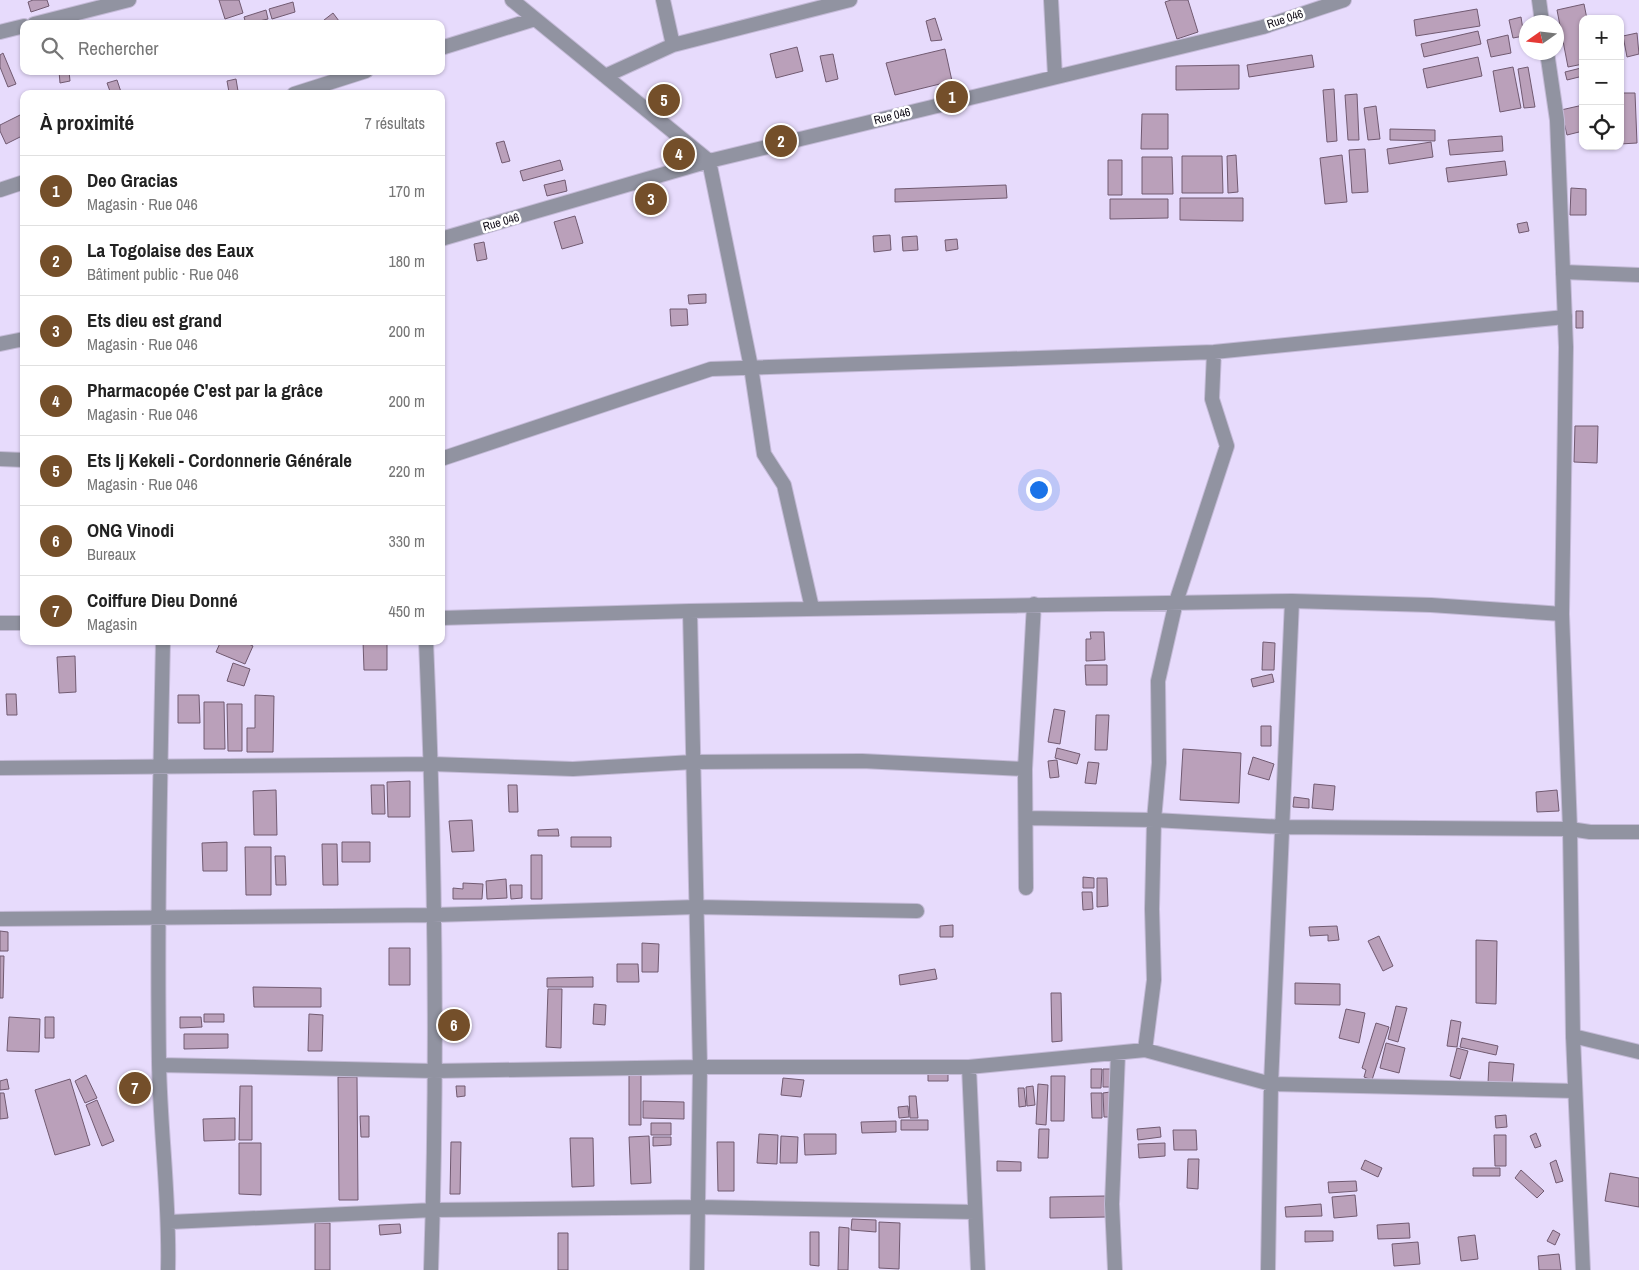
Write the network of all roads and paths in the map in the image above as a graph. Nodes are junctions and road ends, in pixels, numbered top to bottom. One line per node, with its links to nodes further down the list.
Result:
1 (129, 0): 10 (street)
2 (512, 0): 9 (street)
3 (663, 0): 13 (street)
4 (850, 0): 13 (street)
5 (1050, 0): 18 (street)
6 (1344, 0): 18 (street, Rue 046 / Rue 046)
7 (1539, 0): 8 (street)
8 (1541, 15)
9 (535, 19): 14 (street); 17 (street)
10 (50, 20)
11 (20, 27): 12 (street)
12 (0, 32)
13 (673, 45): 17 (street)
14 (445, 47)
15 (1548, 60): 24 (street)
16 (353, 75): 19 (street)
17 (605, 76): 20 (street)
18 (1055, 76): 20 (street, Rue 046 / Rue 046)
19 (307, 90)
20 (709, 161): 23 (street, Rue 046 / Rue 046); 30 (street)
21 (20, 183): 22 (street)
22 (0, 190)
23 (445, 238)
24 (1564, 272): 25 (street); 26 (street)
25 (1639, 274)
26 (1565, 317): 29 (street); 39 (street)
27 (20, 340): 28 (street)
28 (0, 344)
29 (1214, 352): 30 (street); 35 (street)
30 (750, 367): 31 (street); 37 (street)
31 (445, 458)
32 (0, 459): 33 (street)
33 (20, 460)
34 (1292, 601): 35 (street); 39 (street); 52 (street)
35 (1176, 602): 36 (street); 51 (street)
36 (1034, 604): 37 (street); 49 (street)
37 (812, 608): 38 (street)
38 (690, 611): 40 (street); 45 (street)
39 (1562, 614): 53 (street)
40 (445, 618)
41 (0, 623): 42 (street)
42 (20, 623)
43 (163, 645): 47 (street)
44 (426, 645): 46 (street)
45 (693, 762): 46 (street); 49 (street); 56 (street)
46 (432, 764): 47 (street); 58 (street)
47 (161, 767): 48 (street); 60 (street)
48 (0, 768)
49 (1025, 770): 50 (street)
50 (1026, 818): 51 (street); 55 (street)
51 (1154, 820): 52 (street); 62 (street)
52 (1282, 827): 53 (street); 69 (street)
53 (1570, 829): 54 (street); 61 (street)
54 (1639, 832)
55 (1026, 888)
56 (696, 907): 57 (street); 58 (street); 66 (street)
57 (917, 911)
58 (433, 915): 60 (street); 68 (street)
59 (0, 919): 60 (street)
60 (157, 919): 65 (street)
61 (1573, 1036): 63 (street); 70 (street)
62 (1145, 1050): 64 (street); 69 (street)
63 (1639, 1052)
64 (1118, 1054): 67 (street); 79 (street)
65 (159, 1066): 68 (street); 74 (street)
66 (700, 1067): 67 (street); 68 (street); 71 (street)
67 (969, 1068): 73 (street)
68 (434, 1071): 72 (street)
69 (1271, 1084): 70 (street); 80 (street)
70 (1575, 1091): 81 (street)
71 (698, 1207): 72 (street); 73 (street); 77 (street)
72 (433, 1210): 74 (street); 76 (street)
73 (975, 1212): 78 (street)
74 (170, 1222): 75 (street)
75 (168, 1270)
76 (431, 1270)
77 (697, 1270)
78 (978, 1270)
79 (1115, 1270)
80 (1268, 1270)
81 (1583, 1270)

